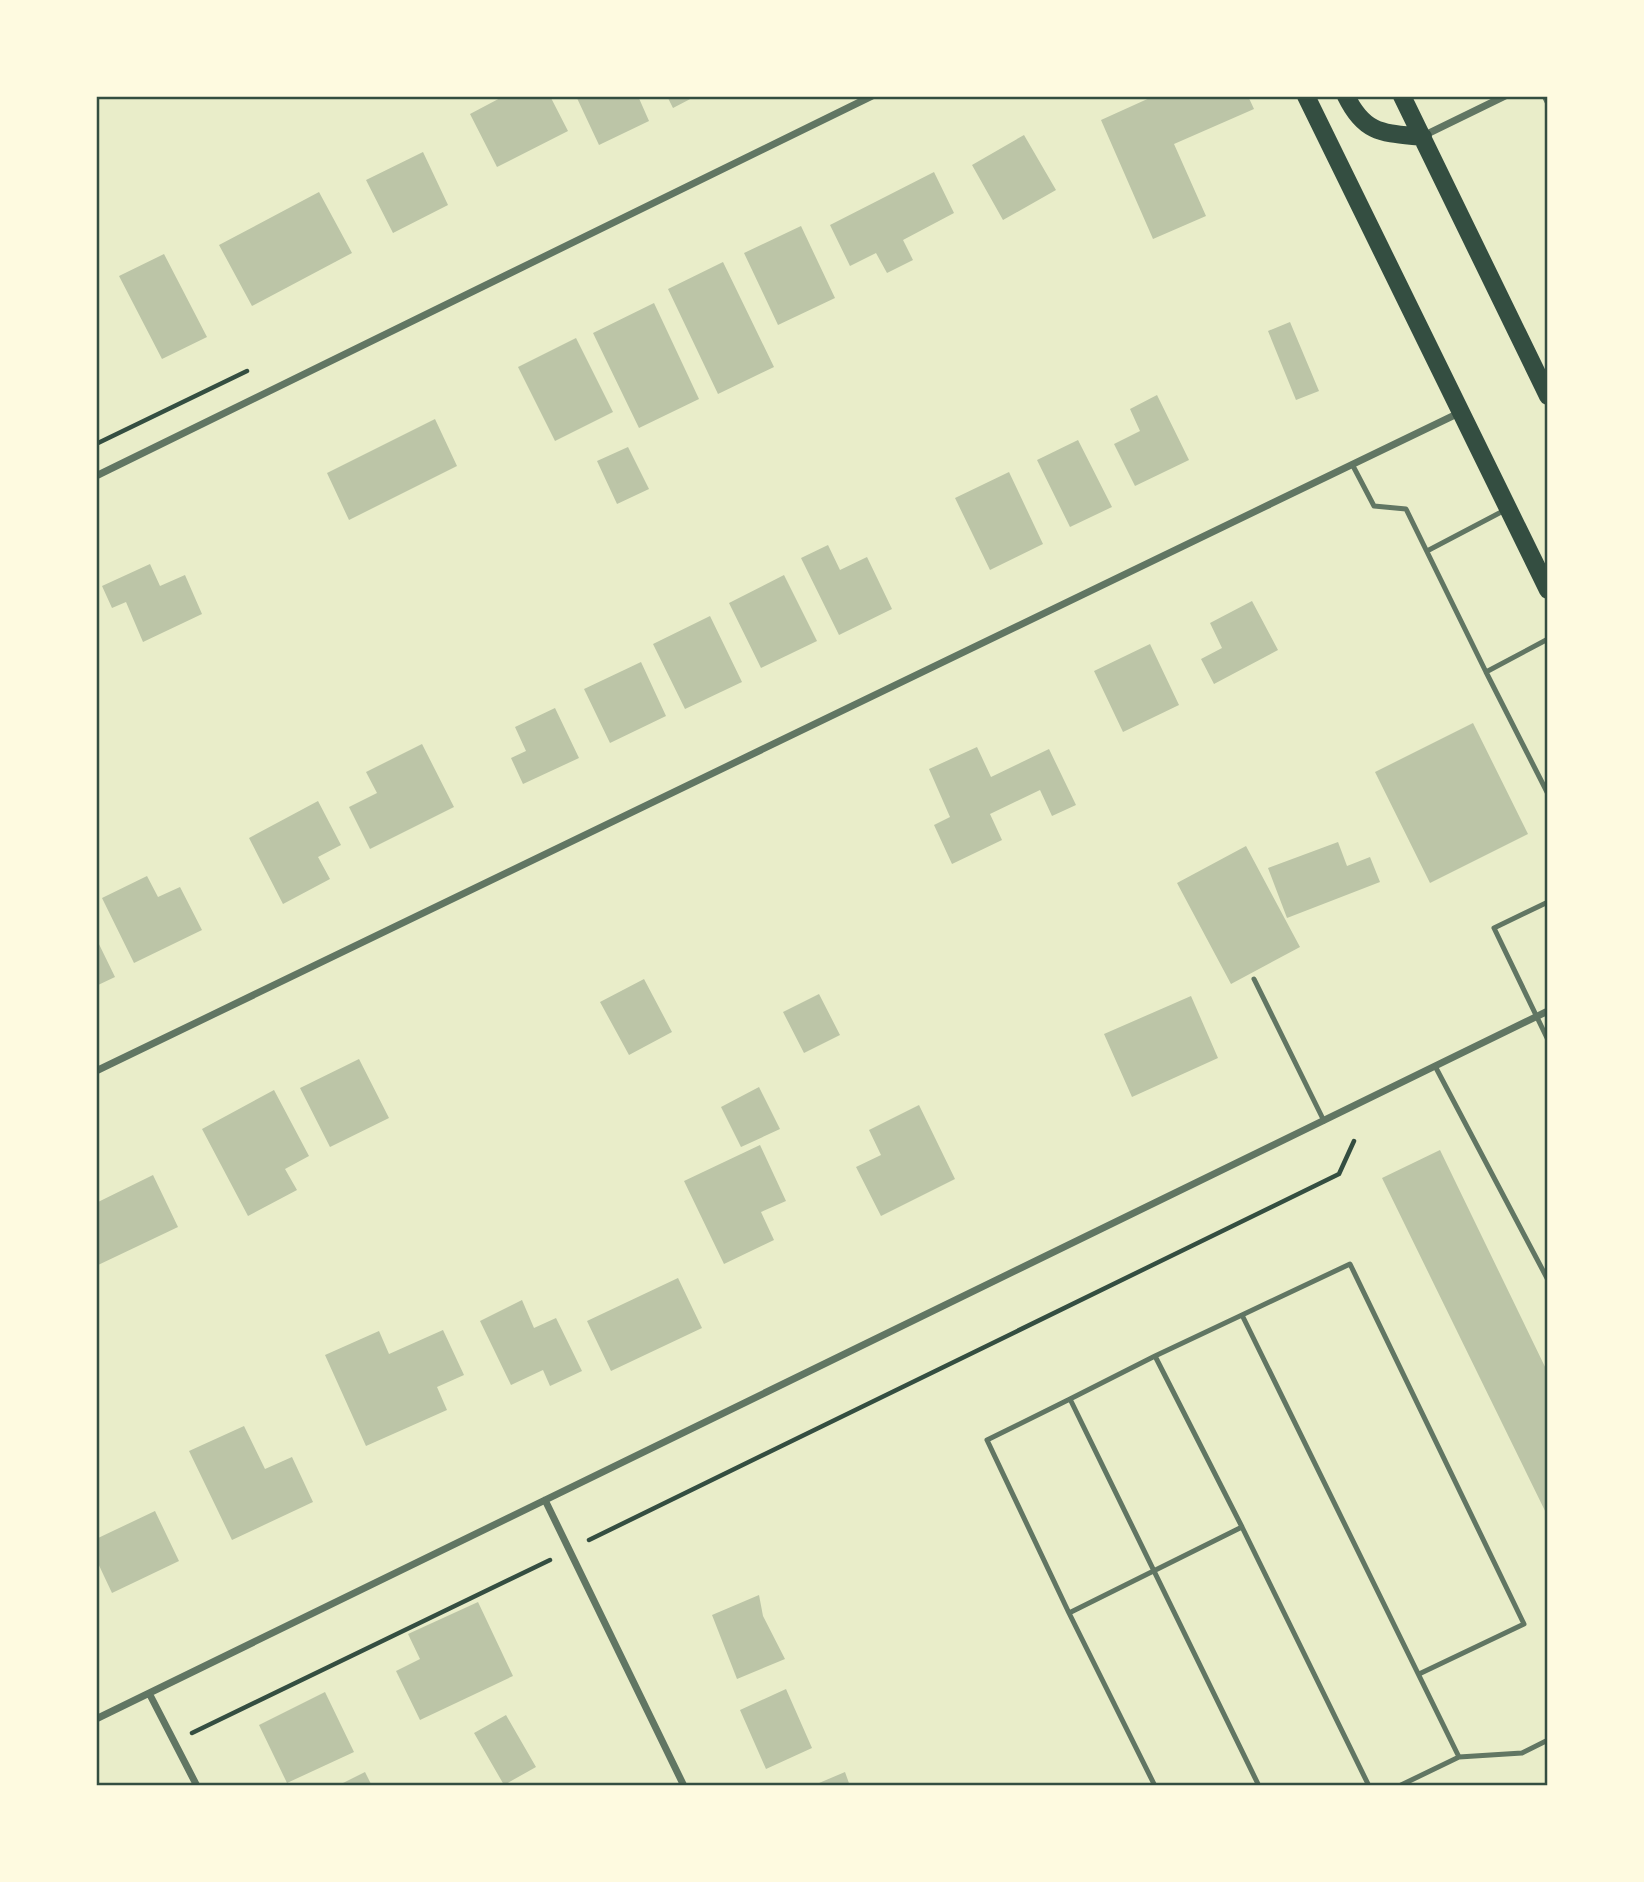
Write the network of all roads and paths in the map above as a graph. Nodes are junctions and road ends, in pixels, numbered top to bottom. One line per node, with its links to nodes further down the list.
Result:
1 (872, 96): 14 (street)
2 (1306, 96): 11 (main road)
3 (1346, 96): 8 (main road)
4 (1402, 96): 8 (main road)
5 (1505, 96): 8 (street)
6 (1544, 96): 7 (lane)
7 (1548, 104)
8 (1423, 137): 10 (main road)
9 (247, 372): 12 (path)
10 (1547, 394)
11 (1462, 411): 13 (street); 15 (main road)
12 (96, 444)
13 (1352, 464): 16 (lane); 29 (street)
14 (96, 476)
15 (1509, 508): 16 (lane); 17 (main road)
16 (1427, 551): 19 (lane)
17 (1548, 590)
18 (1548, 639): 19 (lane)
19 (1486, 672): 21 (lane)
20 (1548, 773): 21 (lane)
21 (1539, 778): 22 (lane)
22 (1548, 794)
23 (1548, 902): 26 (lane)
24 (1254, 979): 30 (lane)
25 (1548, 1012): 26 (street)
26 (1537, 1017): 27 (lane); 28 (street)
27 (1548, 1040)
28 (1435, 1066): 30 (street); 32 (lane)
29 (96, 1071)
30 (1324, 1121): 36 (street)
31 (1354, 1141): 38 (path)
32 (1548, 1280)
33 (1242, 1315): 34 (lane); 41 (lane); 41 (lane)
34 (1155, 1356): 35 (lane); 37 (lane)
35 (1070, 1399): 39 (lane); 40 (lane)
36 (545, 1500): 38 (street); 42 (street)
37 (1242, 1527): 39 (lane); 51 (lane)
38 (569, 1550): 45 (path); 48 (street)
39 (1154, 1570): 40 (lane); 50 (lane)
40 (1069, 1613): 49 (lane)
41 (1419, 1674): 46 (lane)
42 (149, 1693): 43 (street); 45 (street)
43 (96, 1719)
44 (1548, 1740): 46 (lane)
45 (176, 1741): 47 (street)
46 (1459, 1757): 52 (lane)
47 (197, 1786)
48 (684, 1786)
49 (1155, 1786)
50 (1259, 1786)
51 (1368, 1786)
52 (1399, 1786)

